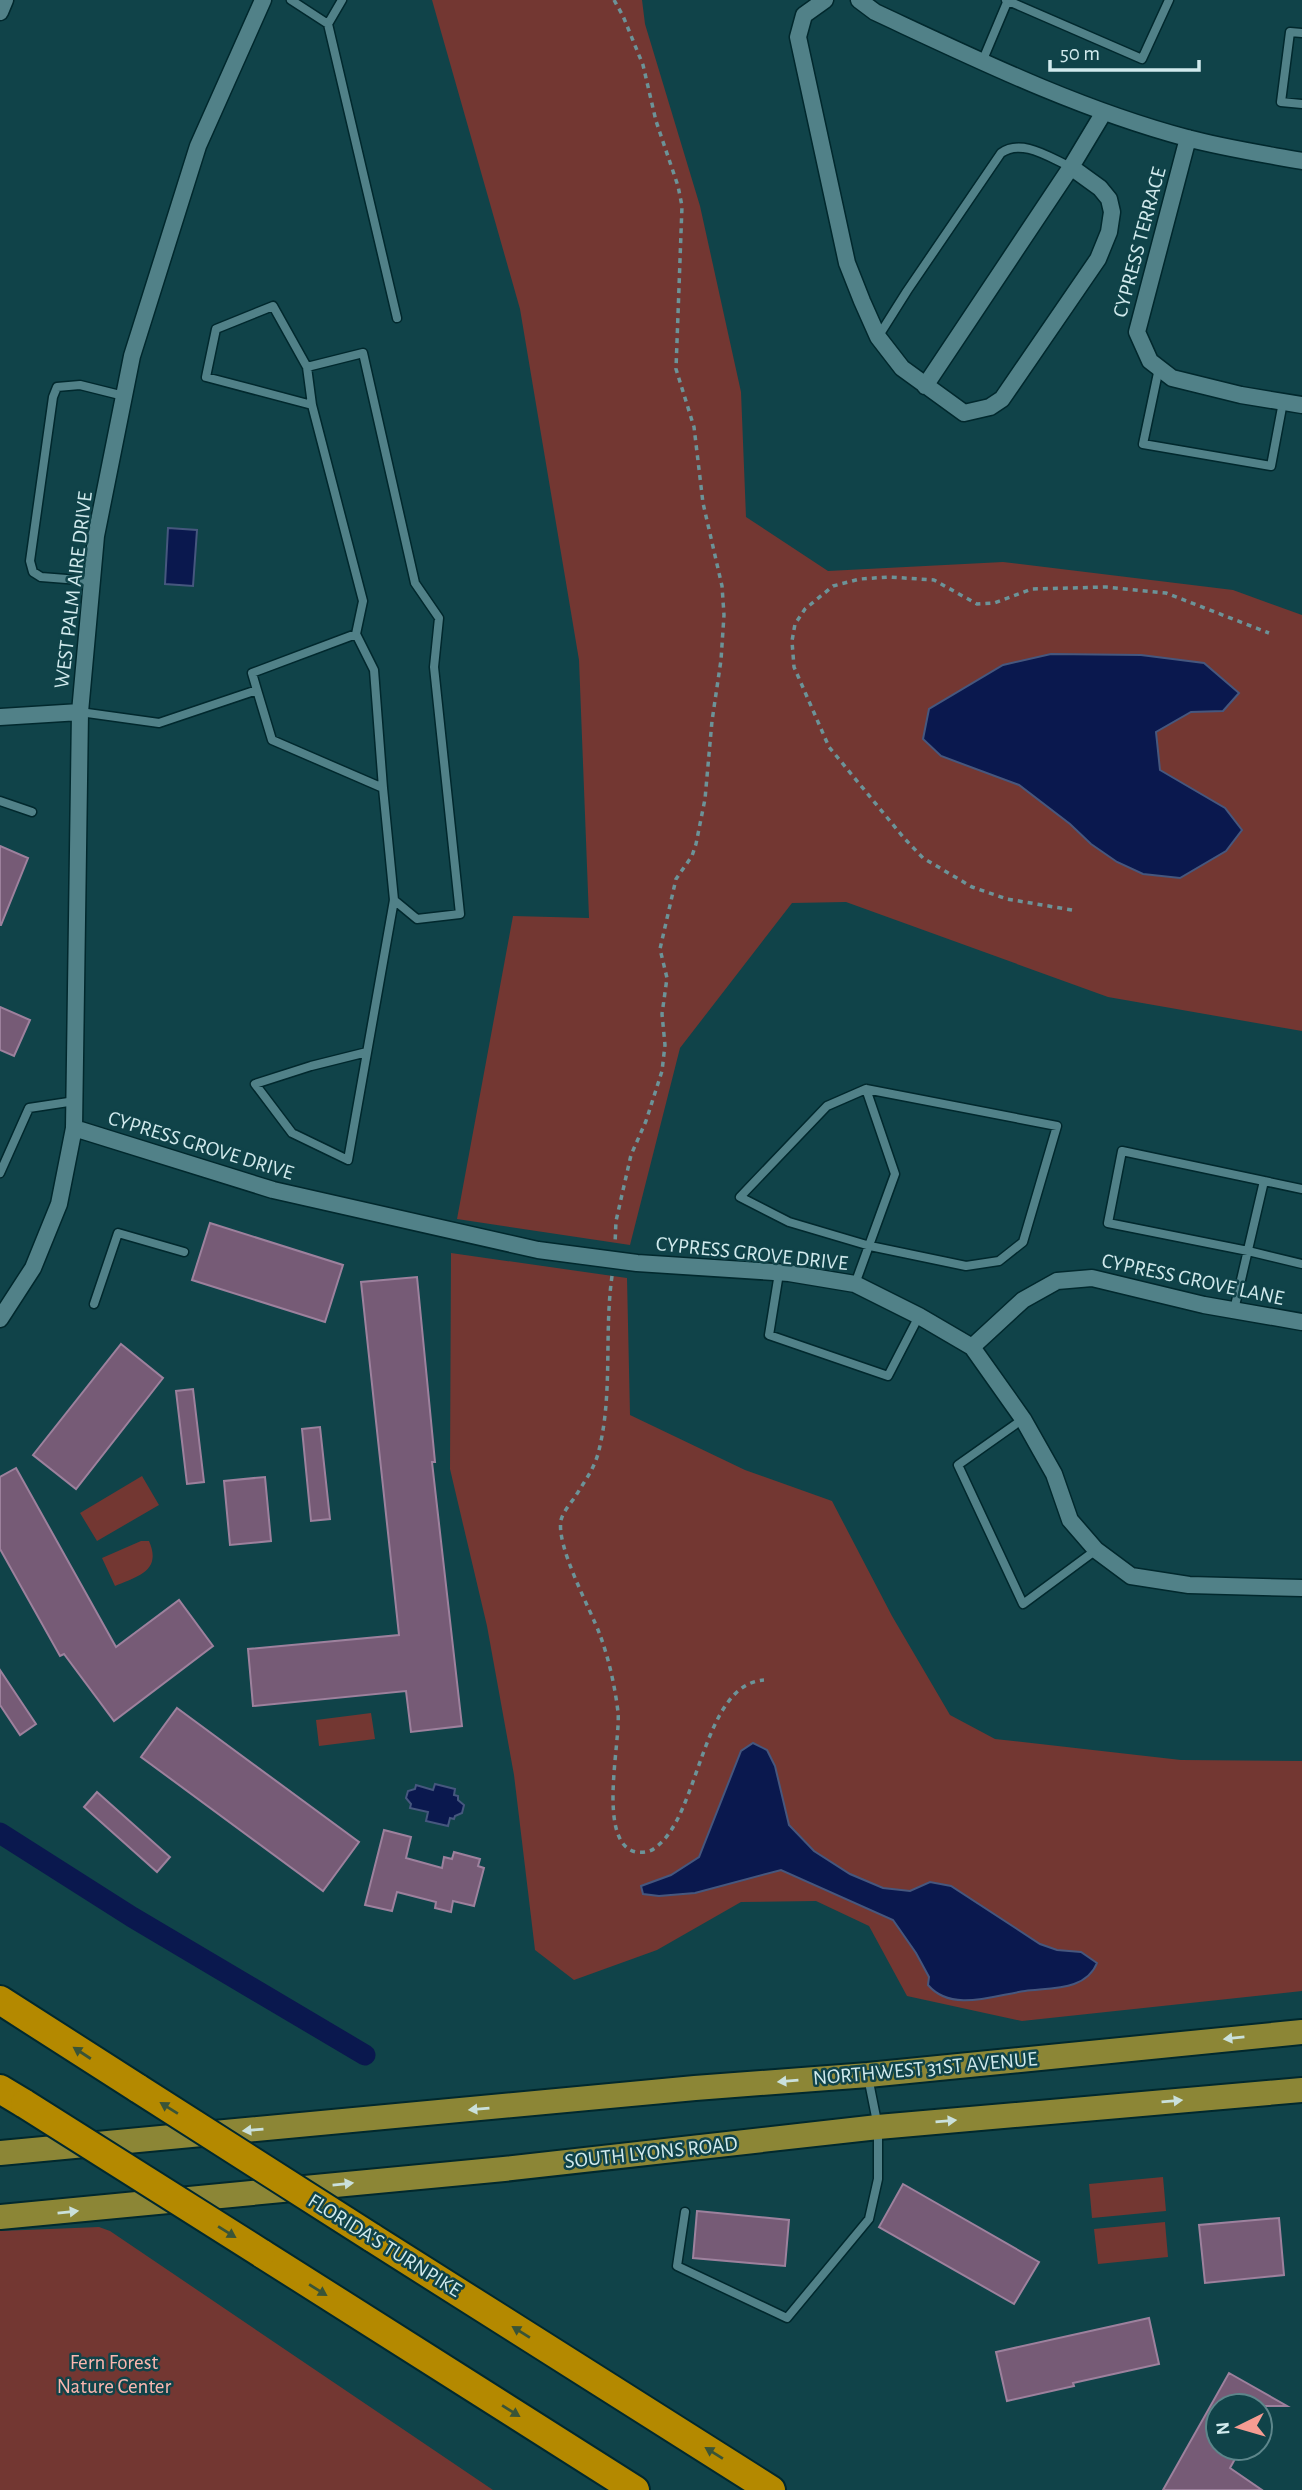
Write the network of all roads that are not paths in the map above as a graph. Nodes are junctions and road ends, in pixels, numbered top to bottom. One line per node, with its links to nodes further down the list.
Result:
1 (5, 0): 9 (street)
2 (263, 0): 23 (street, WEST PALM AIRE DRIVE)
3 (291, 0): 10 (lane)
4 (342, 0): 10 (lane)
5 (825, 0): 19 (street)
6 (859, 0): 12 (street)
7 (1007, 0): 8 (lane); 12 (lane)
8 (1168, 0)
9 (0, 12)
10 (328, 24): 18 (lane)
11 (1302, 33): 13 (lane)
12 (982, 62): 14 (street)
13 (1302, 104)
14 (1104, 112): 15 (street); 17 (street)
15 (1188, 138): 16 (street); 21 (street, CYPRESS TERRACE)
16 (1302, 161)
17 (1071, 166): 19 (lane); 22 (street); 22 (street)
18 (397, 318)
19 (878, 337): 22 (street)
20 (307, 367): 25 (lane); 25 (lane); 35 (lane)
21 (1159, 368): 24 (street); 24 (lane)
22 (925, 386)
23 (124, 396): 27 (street, WEST PALM AIRE DRIVE); 27 (lane)
24 (1283, 402): 26 (street)
25 (312, 405): 28 (lane)
26 (1302, 405)
27 (92, 580): 30 (street, WEST PALM AIRE DRIVE)
28 (356, 634): 29 (lane); 32 (lane)
29 (257, 690): 30 (lane); 32 (lane)
30 (80, 712): 31 (street); 38 (street, WEST PALM AIRE DRIVE)
31 (0, 717)
32 (383, 788): 35 (lane)
33 (0, 801): 34 (lane)
34 (33, 812)
35 (394, 900): 36 (lane)
36 (367, 1052): 36 (lane)
37 (866, 1089): 43 (lane); 43 (lane); 43 (lane)
38 (75, 1101): 39 (street, WEST PALM AIRE DRIVE); 40 (lane)
39 (74, 1128): 47 (street, CYPRESS GROVE DRIVE); 52 (street, WEST PALM AIRE DRIVE)
40 (0, 1172)
41 (1264, 1181): 42 (lane); 44 (lane); 44 (lane)
42 (1302, 1189)
43 (870, 1246): 48 (lane)
44 (1248, 1251): 46 (lane); 50 (lane)
45 (184, 1252): 49 (lane)
46 (1302, 1264)
47 (779, 1273): 48 (street, CYPRESS GROVE DRIVE); 51 (lane)
48 (855, 1284): 51 (street, CYPRESS GROVE DRIVE)
49 (94, 1304)
50 (1234, 1310): 53 (street, CYPRESS GROVE LANE); 54 (street, CYPRESS GROVE LANE)
51 (919, 1316): 54 (street, CYPRESS GROVE DRIVE)
52 (0, 1319)
53 (1302, 1322)
54 (972, 1347): 55 (street, CYPRESS GROVE DRIVE)
55 (1023, 1419): 56 (street, CYPRESS GROVE DRIVE); 56 (lane)
56 (1096, 1550): 57 (street, CYPRESS GROVE DRIVE)
57 (1302, 1588)
58 (0, 2000): 68 (highway, FLORIDA'S TURNPIKE, one-way to 58, bridge)
59 (1302, 2032): 60 (main road, NORTHWEST 31ST AVENUE, one-way to 60)
60 (868, 2075): 63 (lane); 64 (main road, NORTHWEST 31ST AVENUE, one-way to 64)
61 (0, 2089): 67 (highway, one-way to 67, bridge)
62 (1302, 2090): 63 (main road, SOUTH LYONS ROAD, one-way to 62)
63 (878, 2127): 65 (lane); 66 (main road, SOUTH LYONS ROAD, one-way to 63)
64 (0, 2153)
65 (685, 2212)
66 (0, 2217)
67 (635, 2490)
68 (771, 2490)

